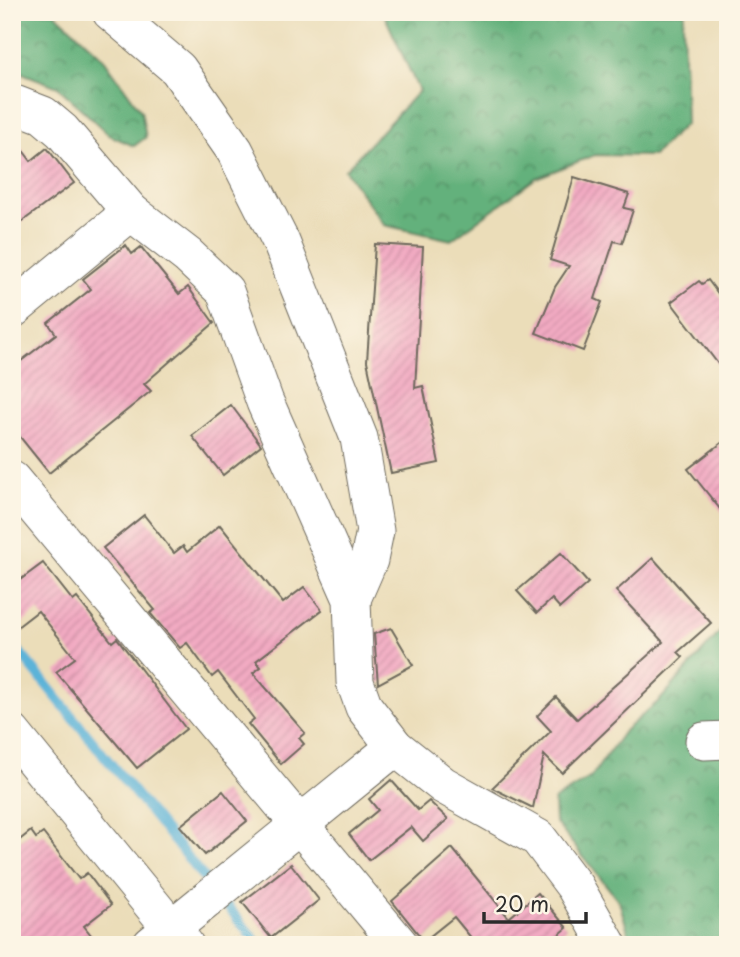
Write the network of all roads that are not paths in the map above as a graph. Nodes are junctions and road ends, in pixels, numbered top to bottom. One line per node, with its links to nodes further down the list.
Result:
1 (111, 12): 6 (street)
2 (12, 103): 3 (street)
3 (131, 212): 4 (street); 6 (street)
4 (12, 310)
5 (12, 480): 9 (street)
6 (352, 599): 8 (street)
7 (12, 733): 10 (street)
8 (395, 747): 9 (street); 12 (street)
9 (299, 822): 10 (street); 11 (street)
10 (176, 931)
11 (400, 945)
12 (608, 945)

